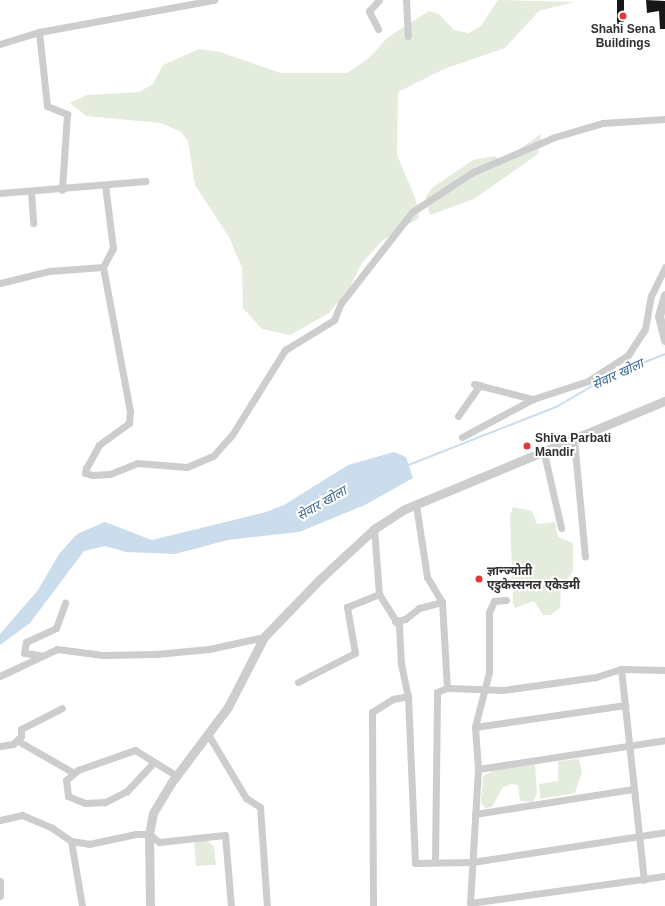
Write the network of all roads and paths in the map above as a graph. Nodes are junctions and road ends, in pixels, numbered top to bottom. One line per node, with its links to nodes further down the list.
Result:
1 (214, 0): 5 (street)
2 (379, 0): 4 (street)
3 (406, 0): 6 (street)
4 (378, 29)
5 (39, 32): 7 (street); 11 (street)
6 (408, 36)
7 (0, 44)
8 (665, 119): 15 (street)
9 (146, 181): 10 (street)
10 (105, 185): 11 (street); 15 (street)
11 (62, 190): 12 (street)
12 (31, 191): 13 (street); 14 (street)
13 (0, 194)
14 (33, 223)
15 (103, 267): 17 (street)
16 (665, 267): 20 (street)
17 (0, 283)
18 (665, 295): 19 (street)
19 (665, 340)
20 (533, 399): 22 (street); 23 (street)
21 (665, 401): 24 (street)
22 (458, 416)
23 (462, 437)
24 (574, 440): 25 (street); 29 (street)
25 (544, 453): 26 (street); 27 (street)
26 (416, 505): 28 (street); 32 (street)
27 (561, 528)
28 (374, 529): 30 (street); 35 (street)
29 (585, 556)
30 (379, 594): 34 (street); 40 (street)
31 (506, 600): 42 (street)
32 (442, 602): 34 (street); 41 (street)
33 (65, 603): 36 (street)
34 (395, 621): 43 (street)
35 (264, 636): 36 (street); 47 (street)
36 (41, 655): 39 (street)
37 (621, 669): 38 (street); 42 (street); 44 (street)
38 (665, 670)
39 (0, 676)
40 (298, 682)
41 (447, 688): 42 (street); 63 (street)
42 (484, 691): 46 (street)
43 (408, 696): 63 (street); 73 (street)
44 (625, 705): 46 (street); 51 (street)
45 (62, 708): 48 (street)
46 (475, 726): 53 (street)
47 (209, 736): 55 (street); 72 (street)
48 (18, 740): 50 (street); 54 (street)
49 (665, 740): 51 (street)
50 (0, 746)
51 (628, 746): 53 (street); 56 (street)
52 (154, 762): 54 (street); 54 (street); 55 (street)
53 (478, 769): 57 (street)
54 (74, 773)
55 (177, 776): 60 (street)
56 (632, 789): 57 (street); 61 (street)
57 (475, 814): 64 (street)
58 (0, 820): 62 (street)
59 (665, 832): 61 (street)
60 (149, 834): 62 (street); 70 (street); 71 (street)
61 (638, 836): 64 (street); 66 (street)
62 (71, 841): 69 (street)
63 (435, 861): 64 (street)
64 (472, 862): 66 (street)
65 (665, 876): 66 (street)
66 (644, 880)
67 (0, 881): 68 (street)
68 (0, 896)
69 (82, 906)
70 (150, 906)
71 (231, 906)
72 (267, 906)
73 (373, 906)

